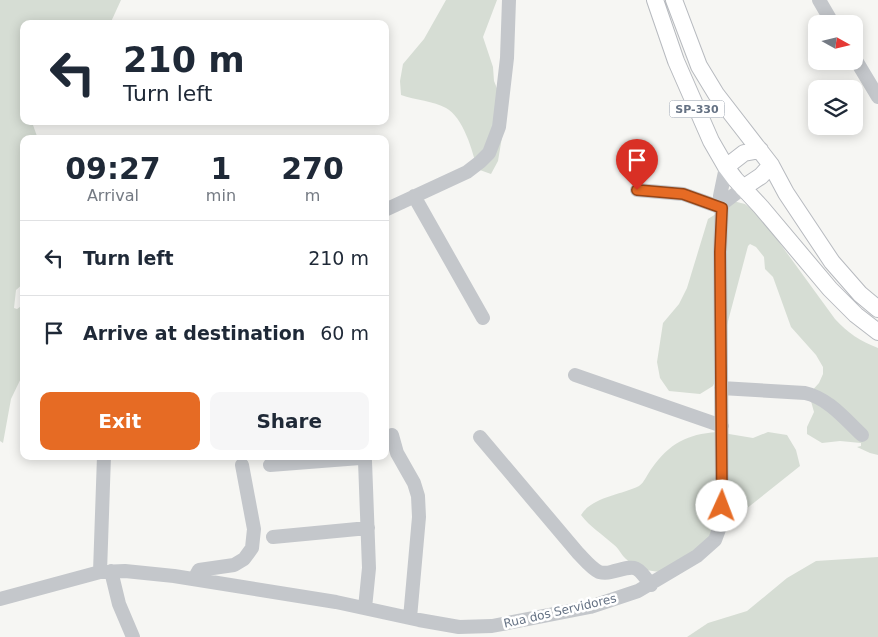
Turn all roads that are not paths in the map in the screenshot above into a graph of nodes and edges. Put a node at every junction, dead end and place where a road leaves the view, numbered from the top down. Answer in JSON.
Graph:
{"nodes":[{"id":1,"x":509,"y":0,"type":"edge"},
{"id":2,"x":655,"y":0,"type":"edge"},
{"id":3,"x":674,"y":0,"type":"edge"},
{"id":4,"x":819,"y":0,"type":"edge"},
{"id":5,"x":828,"y":15,"type":"edge"},
{"id":6,"x":862,"y":70,"type":"edge"},
{"id":7,"x":878,"y":97,"type":"edge"},
{"id":8,"x":760,"y":150,"type":"junction"},
{"id":9,"x":771,"y":165,"type":"junction"},
{"id":10,"x":726,"y":167,"type":"junction"},
{"id":11,"x":743,"y":188,"type":"junction"},
{"id":12,"x":637,"y":190,"type":"dead end"},
{"id":13,"x":414,"y":196,"type":"junction"},
{"id":14,"x":722,"y":206,"type":"junction"},
{"id":15,"x":389,"y":208,"type":"edge"},
{"id":16,"x":878,"y":309,"type":"edge"},
{"id":17,"x":483,"y":318,"type":"dead end"},
{"id":18,"x":878,"y":332,"type":"edge"},
{"id":19,"x":576,"y":374,"type":"dead end"},
{"id":20,"x":721,"y":388,"type":"junction"},
{"id":21,"x":722,"y":426,"type":"junction"},
{"id":22,"x":392,"y":435,"type":"dead end"},
{"id":23,"x":862,"y":435,"type":"dead end"},
{"id":24,"x":480,"y":437,"type":"dead end"},
{"id":25,"x":104,"y":460,"type":"edge"},
{"id":26,"x":334,"y":460,"type":"edge"},
{"id":27,"x":363,"y":460,"type":"edge"},
{"id":28,"x":242,"y":465,"type":"dead end"},
{"id":29,"x":270,"y":465,"type":"dead end"},
{"id":30,"x":368,"y":528,"type":"junction"},
{"id":31,"x":273,"y":537,"type":"dead end"},
{"id":32,"x":106,"y":572,"type":"junction"},
{"id":33,"x":194,"y":579,"type":"junction"},
{"id":34,"x":651,"y":585,"type":"junction"},
{"id":35,"x":0,"y":599,"type":"edge"},
{"id":36,"x":365,"y":608,"type":"junction"},
{"id":37,"x":410,"y":618,"type":"junction"},
{"id":38,"x":133,"y":637,"type":"edge"}],
"edges":[{"from":1,"to":13,"type":"street"},
{"from":2,"to":10,"type":"main road","number":"SP-330"},
{"from":3,"to":8,"type":"main road","number":"SP-330"},
{"from":4,"to":5,"type":"street"},
{"from":6,"to":7,"type":"street"},
{"from":8,"to":9,"type":"main road","number":"SP-330"},
{"from":8,"to":10,"type":"main road"},
{"from":9,"to":11,"type":"main road"},
{"from":9,"to":16,"type":"main road","number":"SP-330"},
{"from":10,"to":11,"type":"main road","number":"SP-330"},
{"from":10,"to":14,"type":"street","name":"Rua dos Servidores"},
{"from":11,"to":14,"type":"street"},
{"from":11,"to":18,"type":"main road","number":"SP-330"},
{"from":12,"to":14,"type":"street"},
{"from":13,"to":15,"type":"street"},
{"from":13,"to":17,"type":"street"},
{"from":14,"to":20,"type":"street","name":"Rua dos Servidores"},
{"from":19,"to":21,"type":"street"},
{"from":20,"to":21,"type":"street","name":"Rua dos Servidores"},
{"from":20,"to":23,"type":"street"},
{"from":21,"to":34,"type":"street","name":"Rua dos Servidores"},
{"from":22,"to":37,"type":"street"},
{"from":24,"to":34,"type":"street"},
{"from":25,"to":32,"type":"street"},
{"from":26,"to":29,"type":"street"},
{"from":27,"to":30,"type":"street"},
{"from":28,"to":33,"type":"street"},
{"from":30,"to":31,"type":"street"},
{"from":30,"to":36,"type":"street"},
{"from":32,"to":33,"type":"street","name":"Rua dos Servidores"},
{"from":32,"to":35,"type":"street","name":"Rua dos Servidores"},
{"from":32,"to":38,"type":"street"},
{"from":33,"to":36,"type":"street","name":"Rua dos Servidores"},
{"from":34,"to":37,"type":"street","name":"Rua dos Servidores"},
{"from":36,"to":37,"type":"street","name":"Rua dos Servidores"}]}
